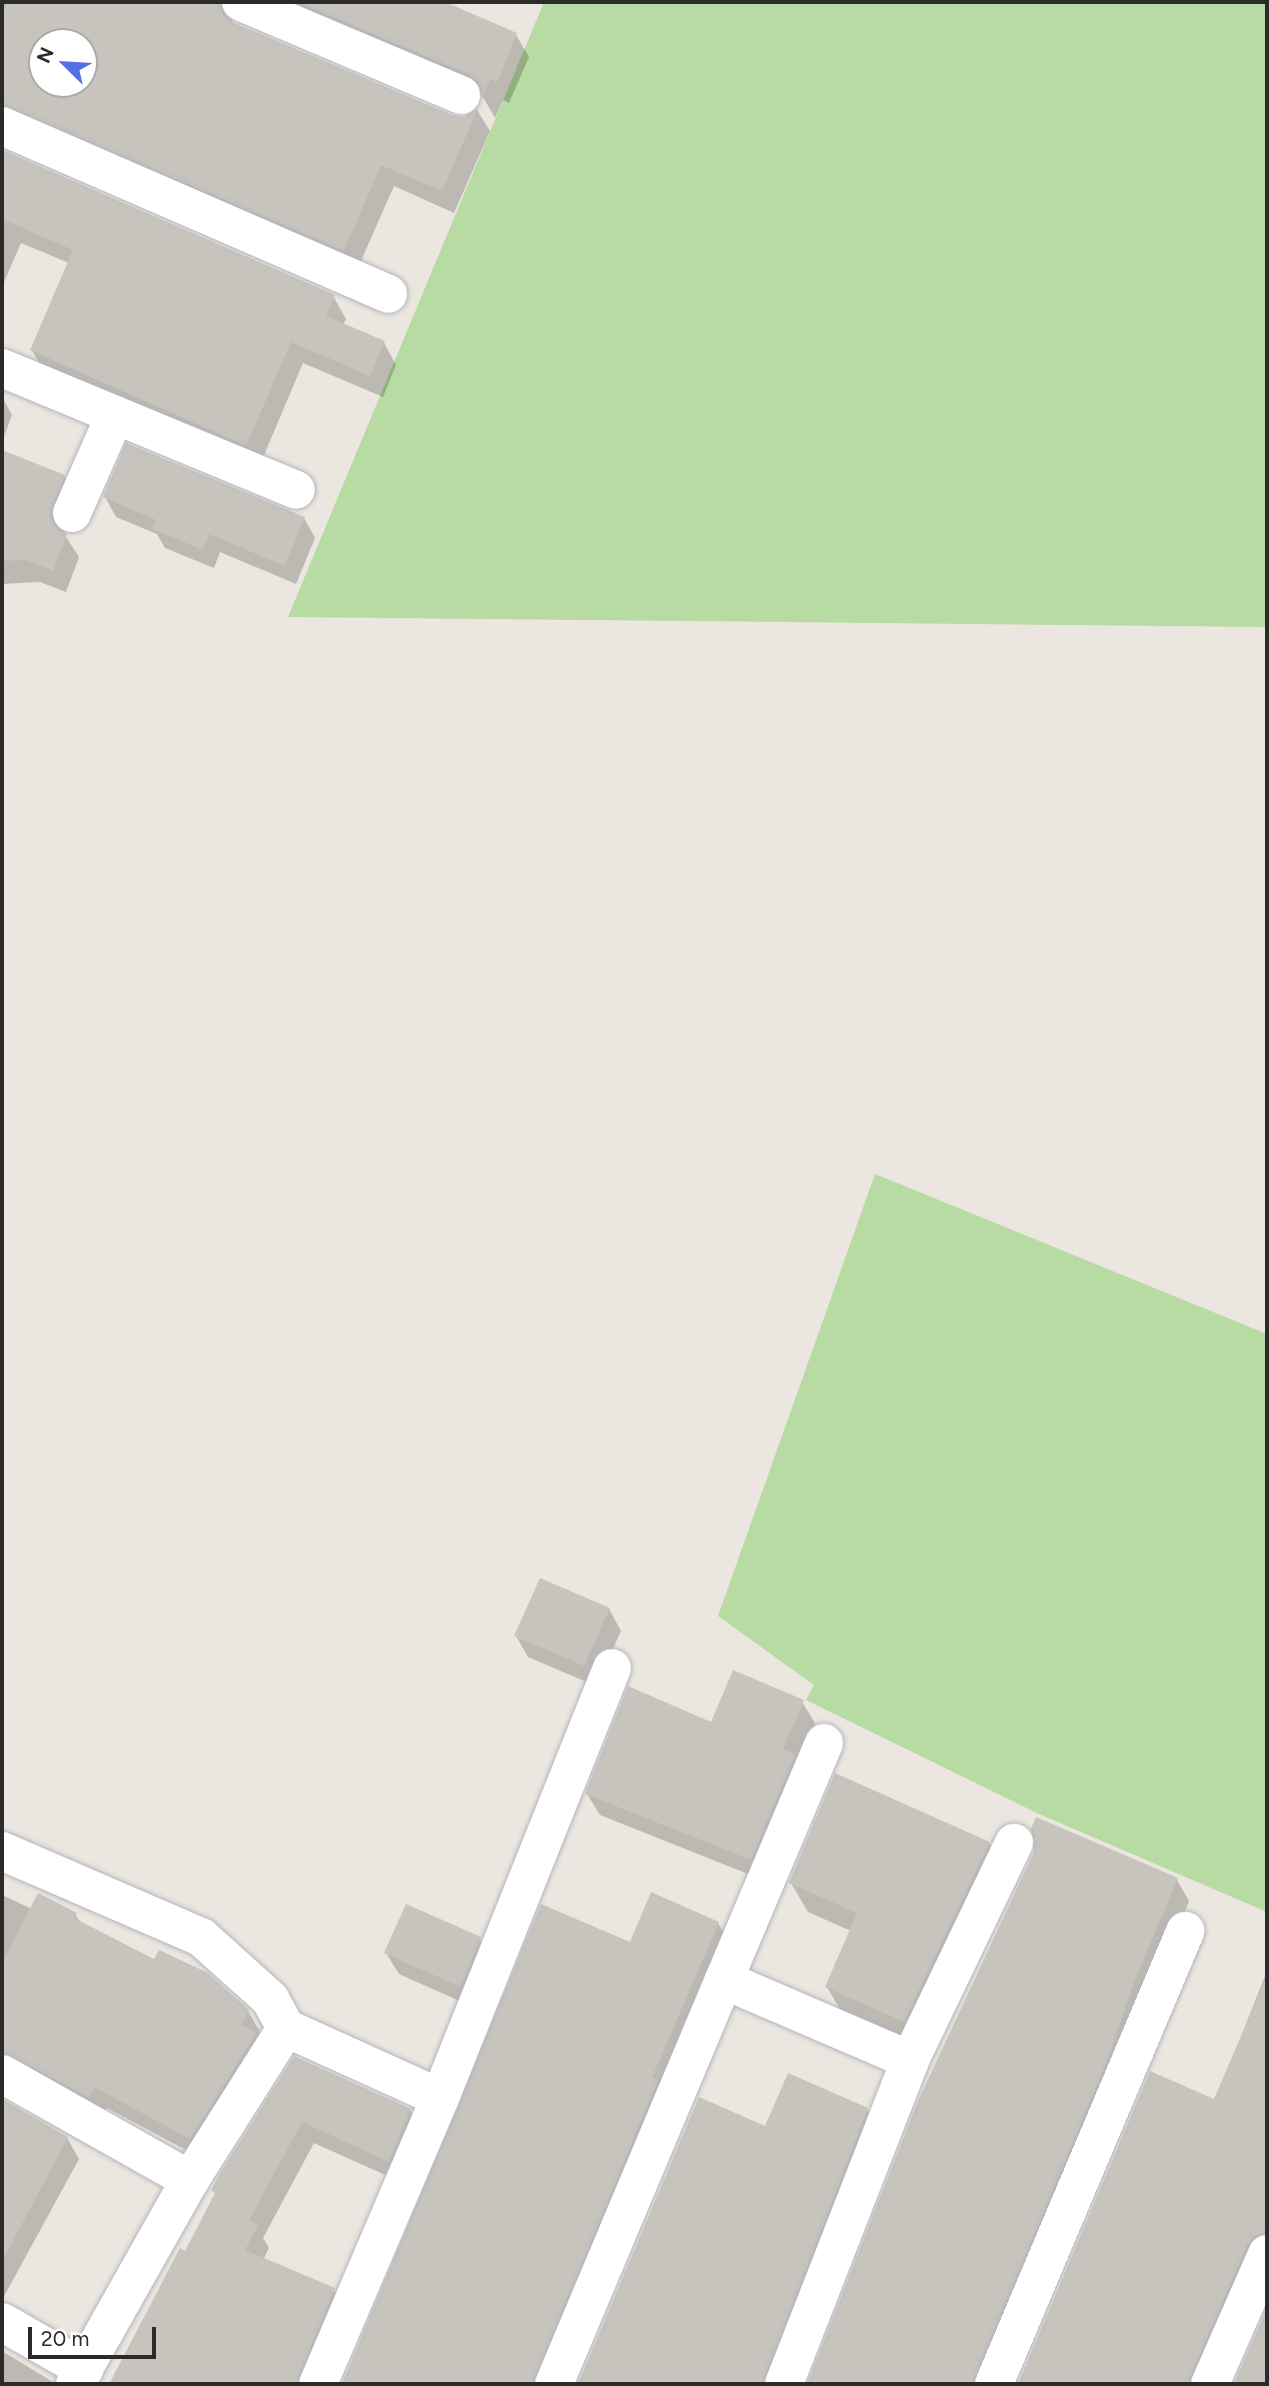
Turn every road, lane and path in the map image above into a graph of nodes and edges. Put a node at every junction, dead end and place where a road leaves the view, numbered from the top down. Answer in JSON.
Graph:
{"nodes":[{"id":1,"x":241,"y":2,"type":"edge"},
{"id":2,"x":461,"y":95,"type":"dead end"},
{"id":3,"x":2,"y":126,"type":"edge"},
{"id":4,"x":388,"y":294,"type":"dead end"},
{"id":5,"x":2,"y":368,"type":"edge"},
{"id":6,"x":115,"y":415,"type":"junction"},
{"id":7,"x":296,"y":490,"type":"dead end"},
{"id":8,"x":72,"y":513,"type":"dead end"},
{"id":9,"x":612,"y":1668,"type":"dead end"},
{"id":10,"x":824,"y":1743,"type":"dead end"},
{"id":11,"x":1014,"y":1843,"type":"dead end"},
{"id":12,"x":2,"y":1851,"type":"edge"},
{"id":13,"x":1185,"y":1931,"type":"dead end"},
{"id":14,"x":724,"y":1980,"type":"junction"},
{"id":15,"x":286,"y":2028,"type":"junction"},
{"id":16,"x":910,"y":2060,"type":"junction"},
{"id":17,"x":2,"y":2074,"type":"edge"},
{"id":18,"x":440,"y":2098,"type":"junction"},
{"id":19,"x":190,"y":2180,"type":"junction"},
{"id":20,"x":1267,"y":2254,"type":"edge"},
{"id":21,"x":2,"y":2322,"type":"edge"},
{"id":22,"x":80,"y":2376,"type":"edge"},
{"id":23,"x":787,"y":2383,"type":"edge"},
{"id":24,"x":318,"y":2384,"type":"edge"},
{"id":25,"x":554,"y":2384,"type":"edge"},
{"id":26,"x":994,"y":2384,"type":"edge"},
{"id":27,"x":1210,"y":2384,"type":"edge"}],
"edges":[{"from":1,"to":2,"type":"street"},
{"from":3,"to":4,"type":"street"},
{"from":5,"to":6,"type":"street"},
{"from":6,"to":7,"type":"street"},
{"from":6,"to":8,"type":"street"},
{"from":9,"to":18,"type":"street"},
{"from":10,"to":14,"type":"street"},
{"from":11,"to":16,"type":"street"},
{"from":12,"to":15,"type":"street"},
{"from":13,"to":26,"type":"street"},
{"from":14,"to":16,"type":"street"},
{"from":14,"to":25,"type":"street"},
{"from":15,"to":18,"type":"street"},
{"from":15,"to":19,"type":"street"},
{"from":16,"to":23,"type":"street"},
{"from":17,"to":19,"type":"street"},
{"from":18,"to":24,"type":"street"},
{"from":19,"to":22,"type":"street"},
{"from":20,"to":27,"type":"street"},
{"from":21,"to":22,"type":"street"}]}
